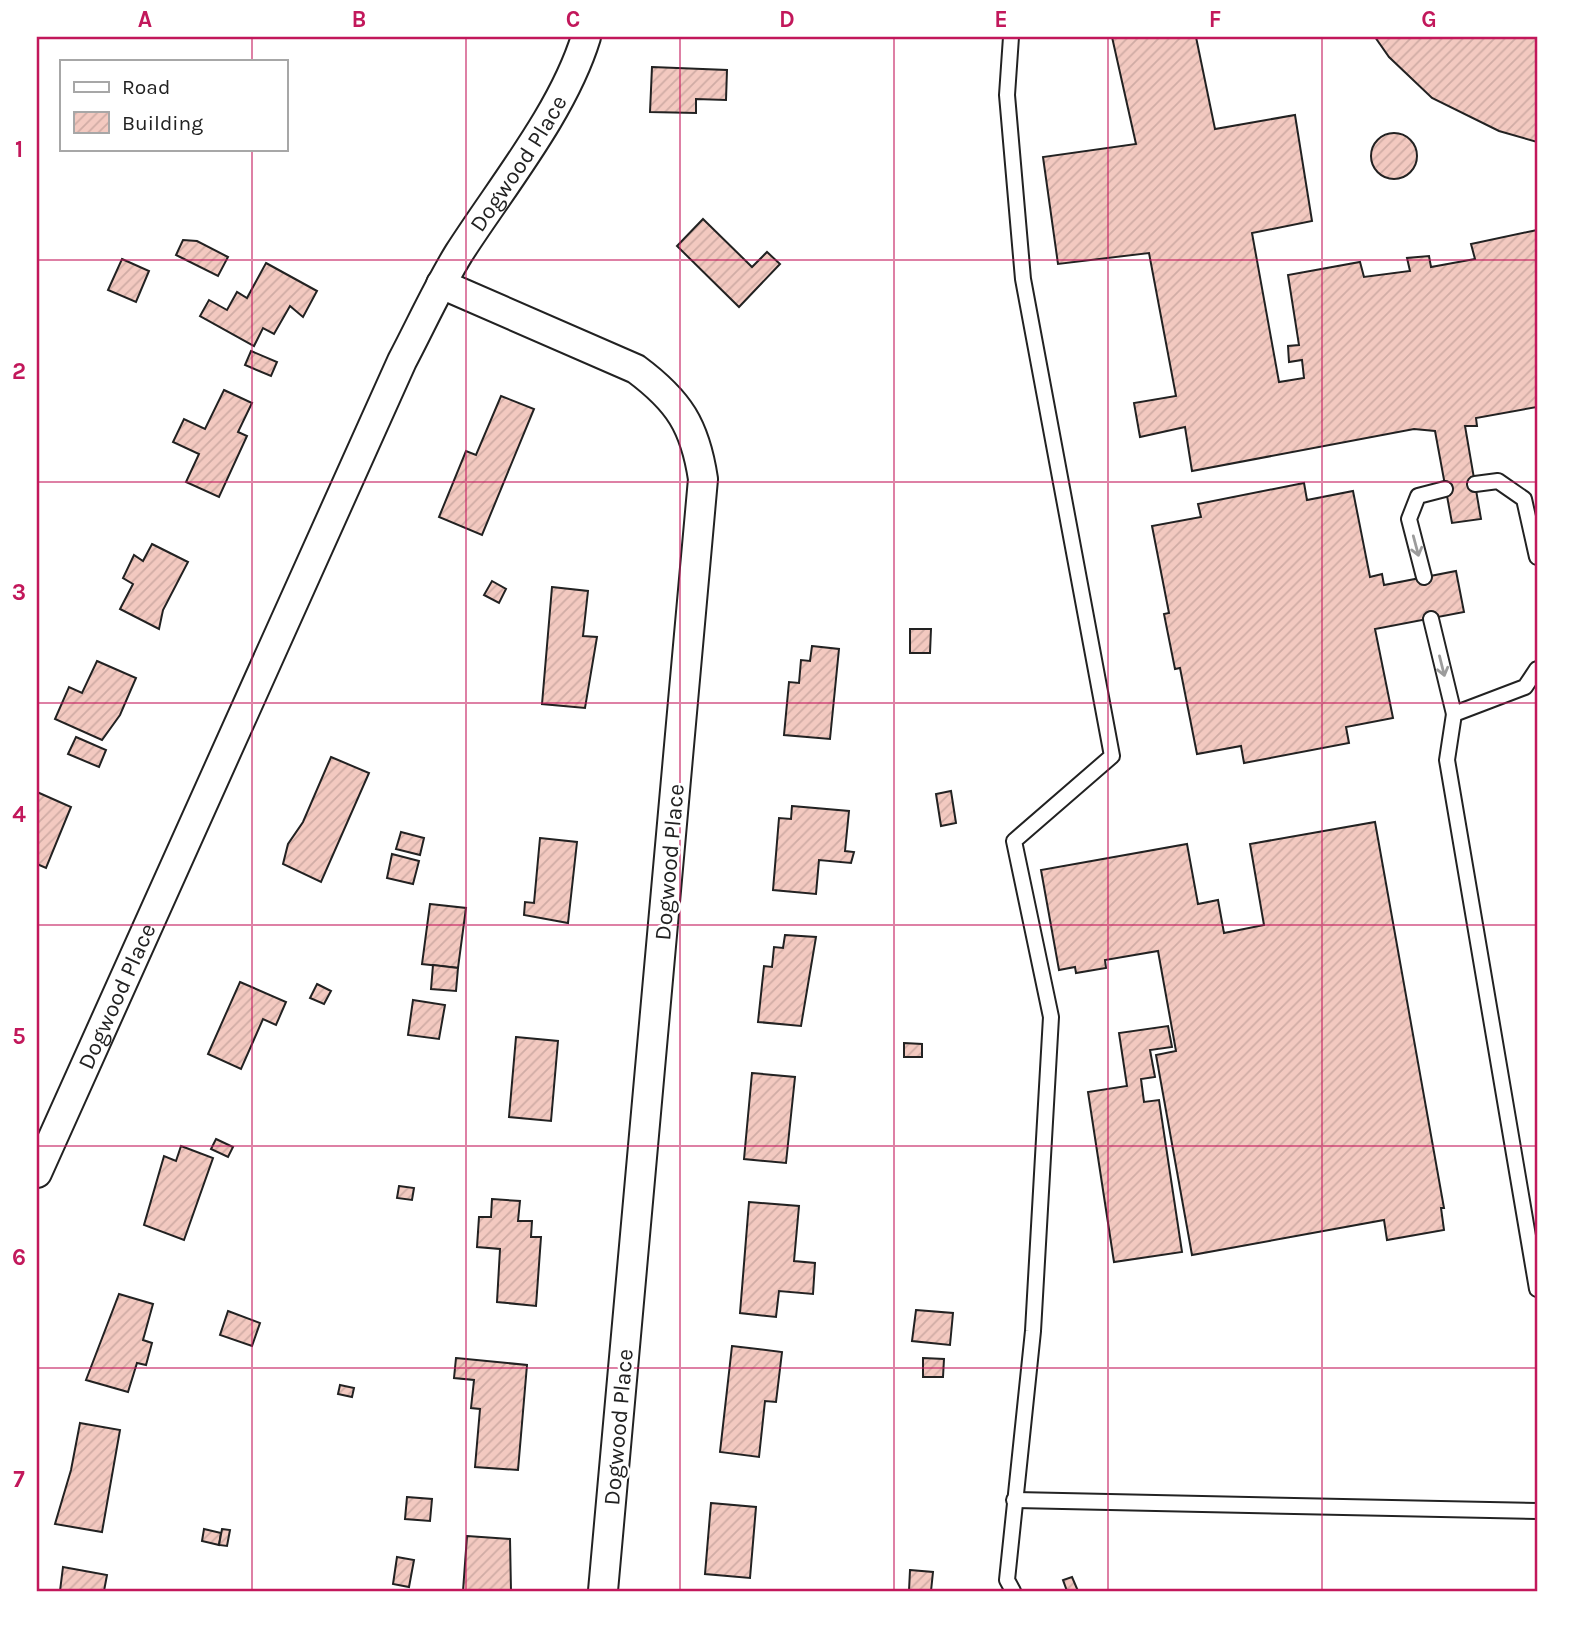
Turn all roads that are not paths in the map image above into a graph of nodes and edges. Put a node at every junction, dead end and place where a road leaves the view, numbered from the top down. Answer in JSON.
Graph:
{"nodes":[{"id":1,"x":586,"y":37,"type":"edge"},
{"id":2,"x":1011,"y":37,"type":"edge"},
{"id":3,"x":441,"y":284,"type":"junction"},
{"id":4,"x":1475,"y":484,"type":"dead end"},
{"id":5,"x":1445,"y":489,"type":"dead end"},
{"id":6,"x":1531,"y":498,"type":"edge"},
{"id":7,"x":1537,"y":557,"type":"edge"},
{"id":8,"x":1424,"y":578,"type":"dead end"},
{"id":9,"x":1431,"y":619,"type":"dead end"},
{"id":10,"x":1537,"y":668,"type":"edge"},
{"id":11,"x":1531,"y":689,"type":"edge"},
{"id":12,"x":1454,"y":714,"type":"junction"},
{"id":13,"x":37,"y":1173,"type":"edge"},
{"id":14,"x":1537,"y":1289,"type":"edge"},
{"id":15,"x":1014,"y":1500,"type":"junction"},
{"id":16,"x":1537,"y":1511,"type":"edge"},
{"id":17,"x":603,"y":1591,"type":"edge"},
{"id":18,"x":1013,"y":1591,"type":"edge"}],
"edges":[{"from":1,"to":3,"type":"street","name":"Dogwood Place"},
{"from":2,"to":15,"type":"lane"},
{"from":3,"to":13,"type":"street","name":"Dogwood Place"},
{"from":3,"to":17,"type":"street","name":"Dogwood Place"},
{"from":4,"to":6,"type":"lane"},
{"from":5,"to":8,"type":"lane","one_way":true},
{"from":6,"to":7,"type":"lane"},
{"from":9,"to":12,"type":"lane","one_way":true},
{"from":10,"to":11,"type":"lane"},
{"from":11,"to":12,"type":"lane"},
{"from":12,"to":14,"type":"lane"},
{"from":15,"to":16,"type":"lane"},
{"from":15,"to":18,"type":"lane"}]}
